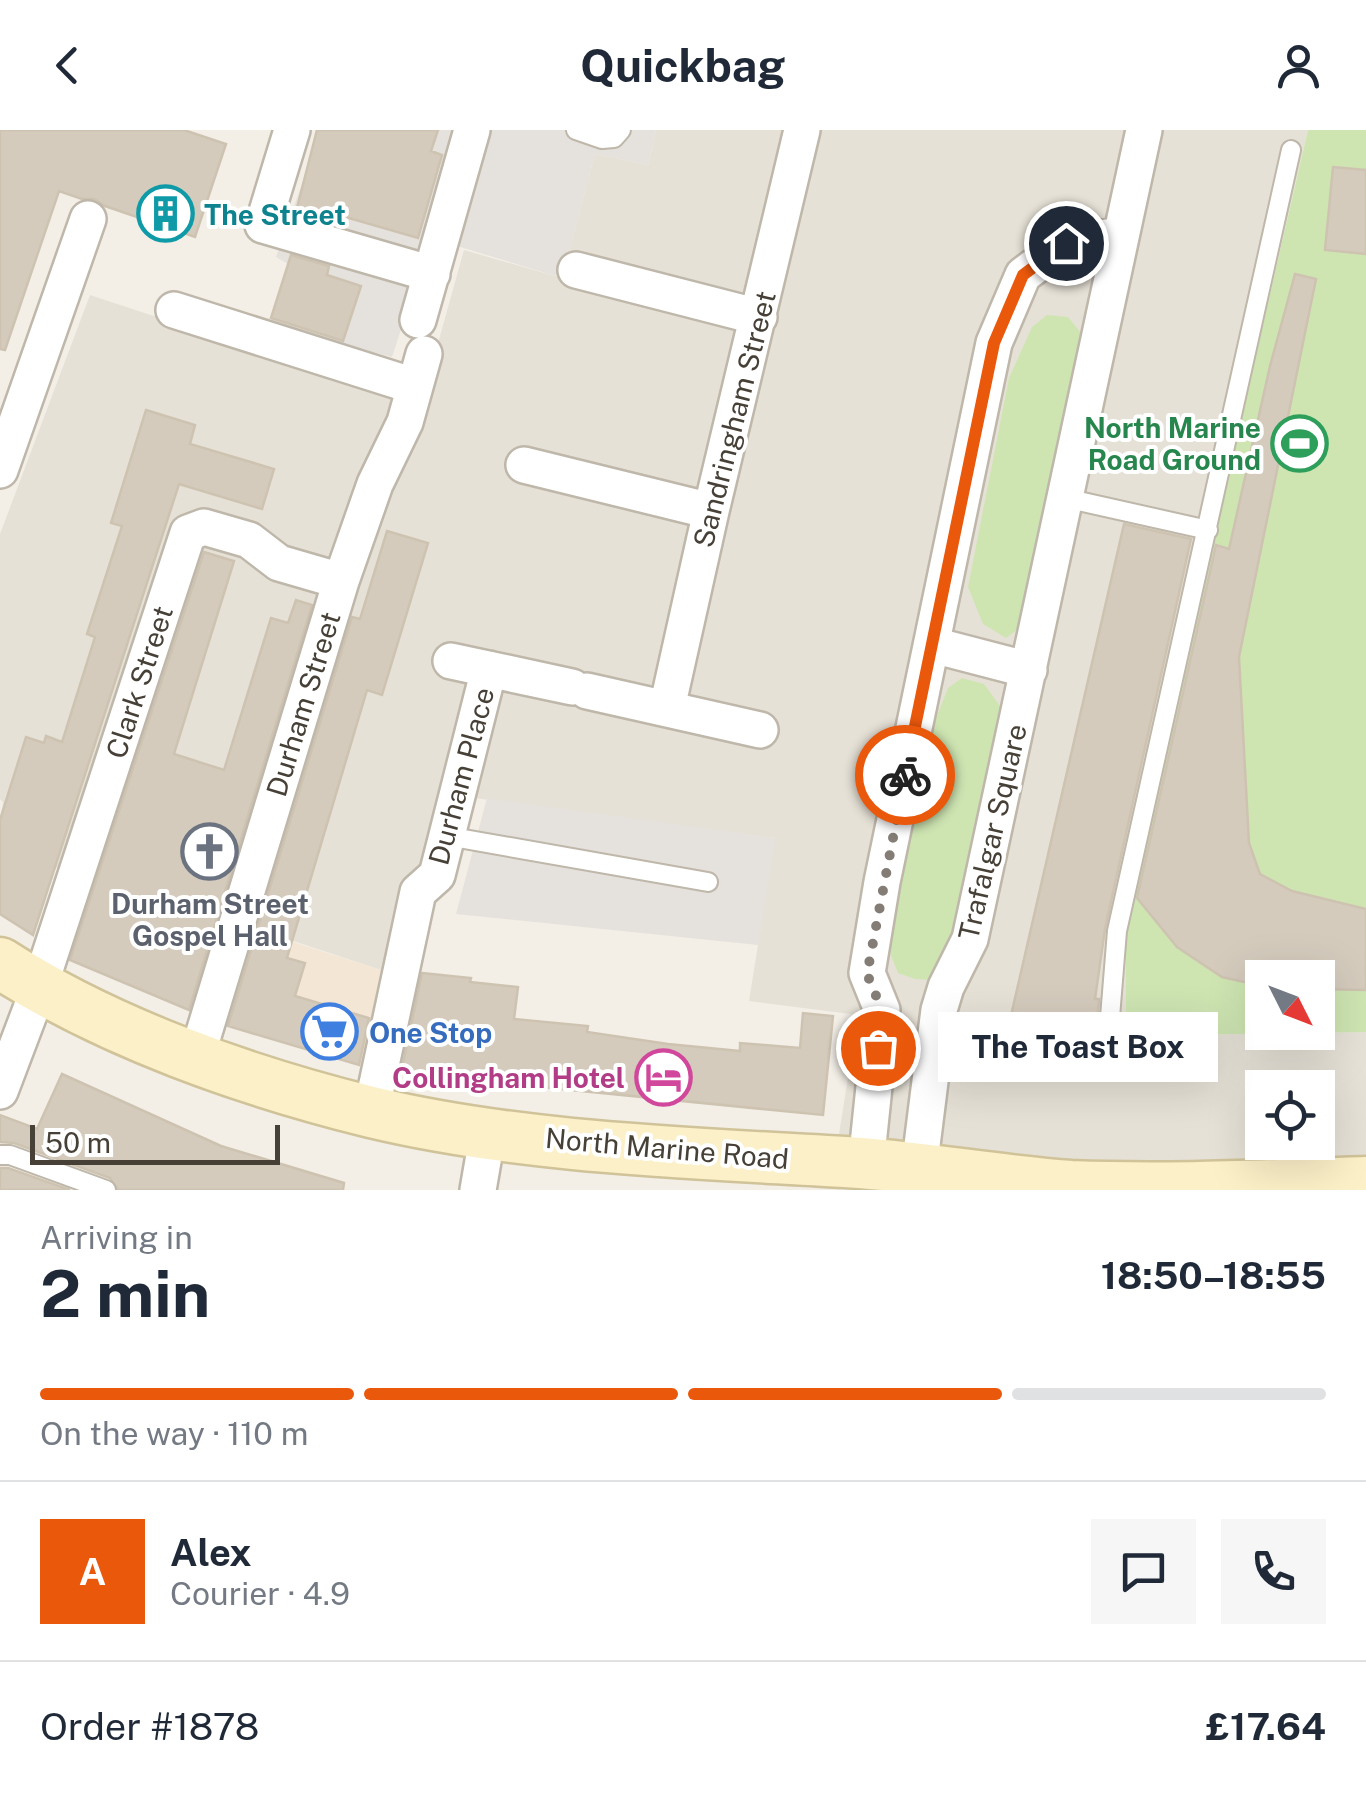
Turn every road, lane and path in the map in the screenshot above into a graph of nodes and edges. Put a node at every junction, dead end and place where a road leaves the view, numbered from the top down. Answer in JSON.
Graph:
{"nodes":[{"id":1,"x":292,"y":130,"type":"edge"},
{"id":2,"x":472,"y":130,"type":"edge"},
{"id":3,"x":576,"y":130,"type":"edge"},
{"id":4,"x":621,"y":130,"type":"edge"},
{"id":5,"x":802,"y":130,"type":"edge"},
{"id":6,"x":1144,"y":130,"type":"edge"},
{"id":7,"x":1291,"y":150,"type":"dead end"},
{"id":8,"x":88,"y":219,"type":"dead end"},
{"id":9,"x":1120,"y":235,"type":"junction"},
{"id":10,"x":576,"y":270,"type":"dead end"},
{"id":11,"x":432,"y":274,"type":"junction"},
{"id":12,"x":198,"y":306,"type":"dead end"},
{"id":13,"x":759,"y":317,"type":"junction"},
{"id":14,"x":419,"y":353,"type":"junction"},
{"id":15,"x":524,"y":465,"type":"dead end"},
{"id":16,"x":0,"y":470,"type":"edge"},
{"id":17,"x":1065,"y":498,"type":"junction"},
{"id":18,"x":710,"y":511,"type":"junction"},
{"id":19,"x":1208,"y":530,"type":"junction"},
{"id":20,"x":341,"y":581,"type":"junction"},
{"id":21,"x":934,"y":645,"type":"junction"},
{"id":22,"x":451,"y":661,"type":"dead end"},
{"id":23,"x":489,"y":669,"type":"junction"},
{"id":24,"x":1029,"y":670,"type":"junction"},
{"id":25,"x":667,"y":708,"type":"junction"},
{"id":26,"x":760,"y":730,"type":"dead end"},
{"id":27,"x":447,"y":836,"type":"junction"},
{"id":28,"x":708,"y":882,"type":"dead end"},
{"id":29,"x":20,"y":976,"type":"edge"},
{"id":30,"x":1107,"y":1054,"type":"dead end"},
{"id":31,"x":196,"y":1059,"type":"junction"},
{"id":32,"x":0,"y":1091,"type":"edge"},
{"id":33,"x":372,"y":1112,"type":"junction"},
{"id":34,"x":488,"y":1132,"type":"junction"},
{"id":35,"x":0,"y":1155,"type":"edge"},
{"id":36,"x":866,"y":1164,"type":"junction"},
{"id":37,"x":919,"y":1169,"type":"junction"},
{"id":38,"x":1366,"y":1182,"type":"edge"},
{"id":39,"x":106,"y":1190,"type":"edge"},
{"id":40,"x":478,"y":1190,"type":"edge"}],
"edges":[{"from":1,"to":11,"type":"street"},
{"from":2,"to":11,"type":"street","name":"Durham Street"},
{"from":3,"to":4,"type":"lane"},
{"from":5,"to":13,"type":"street","name":"Sandringham Street"},
{"from":6,"to":9,"type":"street","name":"Trafalgar Square"},
{"from":7,"to":19,"type":"lane"},
{"from":8,"to":16,"type":"street"},
{"from":9,"to":17,"type":"street","name":"Trafalgar Square"},
{"from":9,"to":21,"type":"street"},
{"from":10,"to":13,"type":"street"},
{"from":11,"to":14,"type":"street","name":"Durham Street"},
{"from":12,"to":14,"type":"street"},
{"from":13,"to":18,"type":"street","name":"Sandringham Street"},
{"from":14,"to":20,"type":"street","name":"Durham Street"},
{"from":15,"to":18,"type":"street"},
{"from":17,"to":19,"type":"lane"},
{"from":17,"to":24,"type":"street","name":"Trafalgar Square"},
{"from":18,"to":25,"type":"street","name":"Sandringham Street"},
{"from":19,"to":30,"type":"lane"},
{"from":20,"to":29,"type":"street","name":"Clark Street"},
{"from":20,"to":31,"type":"street","name":"Durham Street"},
{"from":21,"to":24,"type":"street"},
{"from":21,"to":36,"type":"street"},
{"from":22,"to":23,"type":"street"},
{"from":23,"to":25,"type":"street"},
{"from":23,"to":27,"type":"street","name":"Durham Place"},
{"from":24,"to":37,"type":"street","name":"Trafalgar Square"},
{"from":25,"to":26,"type":"street"},
{"from":27,"to":28,"type":"lane"},
{"from":27,"to":33,"type":"street","name":"Durham Place"},
{"from":29,"to":31,"type":"main road","name":"North Marine Road"},
{"from":29,"to":32,"type":"street"},
{"from":31,"to":33,"type":"main road","name":"North Marine Road"},
{"from":33,"to":34,"type":"main road","name":"North Marine Road"},
{"from":34,"to":36,"type":"main road","name":"North Marine Road"},
{"from":34,"to":40,"type":"street"},
{"from":35,"to":39,"type":"lane"},
{"from":36,"to":37,"type":"main road","name":"North Marine Road"},
{"from":37,"to":38,"type":"main road","name":"North Marine Road"}]}
